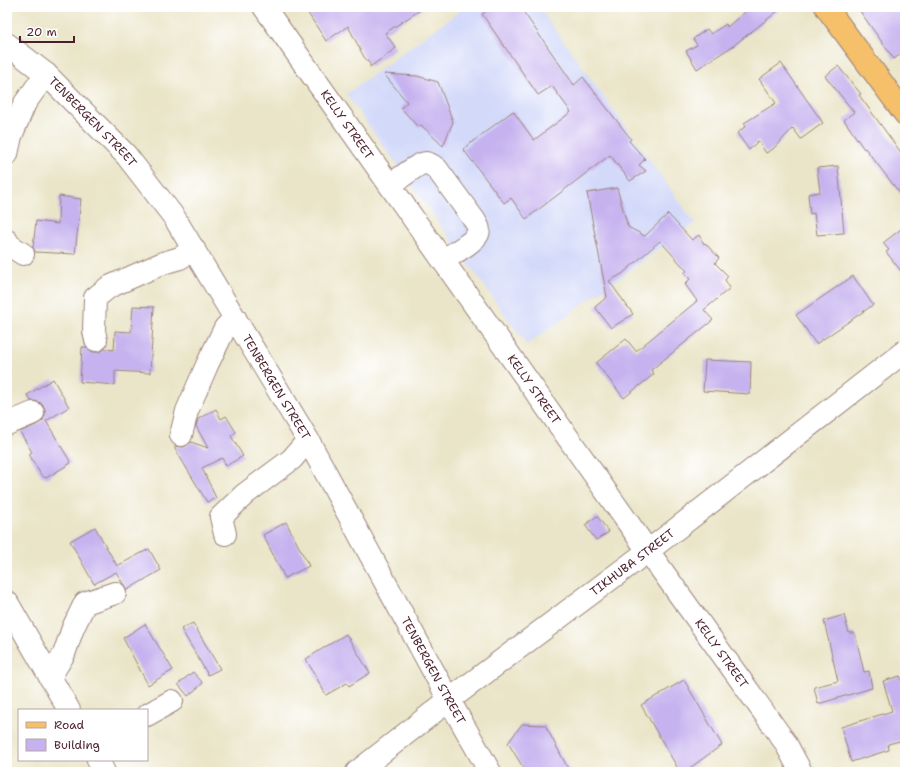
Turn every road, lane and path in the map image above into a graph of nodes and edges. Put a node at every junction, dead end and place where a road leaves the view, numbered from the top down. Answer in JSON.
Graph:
{"nodes":[{"id":1,"x":826,"y":7,"type":"edge"},
{"id":2,"x":268,"y":8,"type":"edge"},
{"id":3,"x":7,"y":44,"type":"edge"},
{"id":4,"x":46,"y":74,"type":"junction"},
{"id":5,"x":905,"y":114,"type":"edge"},
{"id":6,"x":7,"y":154,"type":"edge"},
{"id":7,"x":390,"y":185,"type":"junction"},
{"id":8,"x":194,"y":249,"type":"junction"},
{"id":9,"x":443,"y":260,"type":"junction"},
{"id":10,"x":235,"y":318,"type":"junction"},
{"id":11,"x":96,"y":340,"type":"dead end"},
{"id":12,"x":905,"y":351,"type":"edge"},
{"id":13,"x":33,"y":413,"type":"dead end"},
{"id":14,"x":7,"y":424,"type":"edge"},
{"id":15,"x":181,"y":435,"type":"dead end"},
{"id":16,"x":308,"y":440,"type":"junction"},
{"id":17,"x":225,"y":534,"type":"dead end"},
{"id":18,"x":648,"y":552,"type":"junction"},
{"id":19,"x":115,"y":593,"type":"dead end"},
{"id":20,"x":7,"y":602,"type":"edge"},
{"id":21,"x":50,"y":677,"type":"junction"},
{"id":22,"x":449,"y":700,"type":"junction"},
{"id":23,"x":172,"y":701,"type":"dead end"},
{"id":24,"x":68,"y":709,"type":"edge"},
{"id":25,"x":148,"y":714,"type":"edge"},
{"id":26,"x":357,"y":772,"type":"edge"},
{"id":27,"x":490,"y":772,"type":"edge"},
{"id":28,"x":801,"y":772,"type":"edge"}],
"edges":[{"from":1,"to":5,"type":"main road"},
{"from":2,"to":7,"type":"street","name":"KELLY STREET"},
{"from":3,"to":4,"type":"street","name":"TENBERGEN STREET"},
{"from":4,"to":6,"type":"street"},
{"from":4,"to":8,"type":"street","name":"TENBERGEN STREET"},
{"from":7,"to":9,"type":"street","name":"KELLY STREET"},
{"from":7,"to":9,"type":"street"},
{"from":8,"to":10,"type":"street","name":"TENBERGEN STREET"},
{"from":8,"to":11,"type":"street"},
{"from":9,"to":18,"type":"street","name":"KELLY STREET"},
{"from":10,"to":15,"type":"street"},
{"from":10,"to":16,"type":"street","name":"TENBERGEN STREET"},
{"from":12,"to":18,"type":"street","name":"TIKHUBA STREET"},
{"from":13,"to":14,"type":"street"},
{"from":16,"to":17,"type":"street"},
{"from":16,"to":22,"type":"street","name":"TENBERGEN STREET"},
{"from":18,"to":22,"type":"street","name":"TIKHUBA STREET"},
{"from":18,"to":28,"type":"street","name":"KELLY STREET"},
{"from":19,"to":21,"type":"street"},
{"from":20,"to":21,"type":"street"},
{"from":21,"to":24,"type":"street"},
{"from":22,"to":26,"type":"street","name":"TIKHUBA STREET"},
{"from":22,"to":27,"type":"street","name":"TENBERGEN STREET"},
{"from":23,"to":25,"type":"street"}]}
